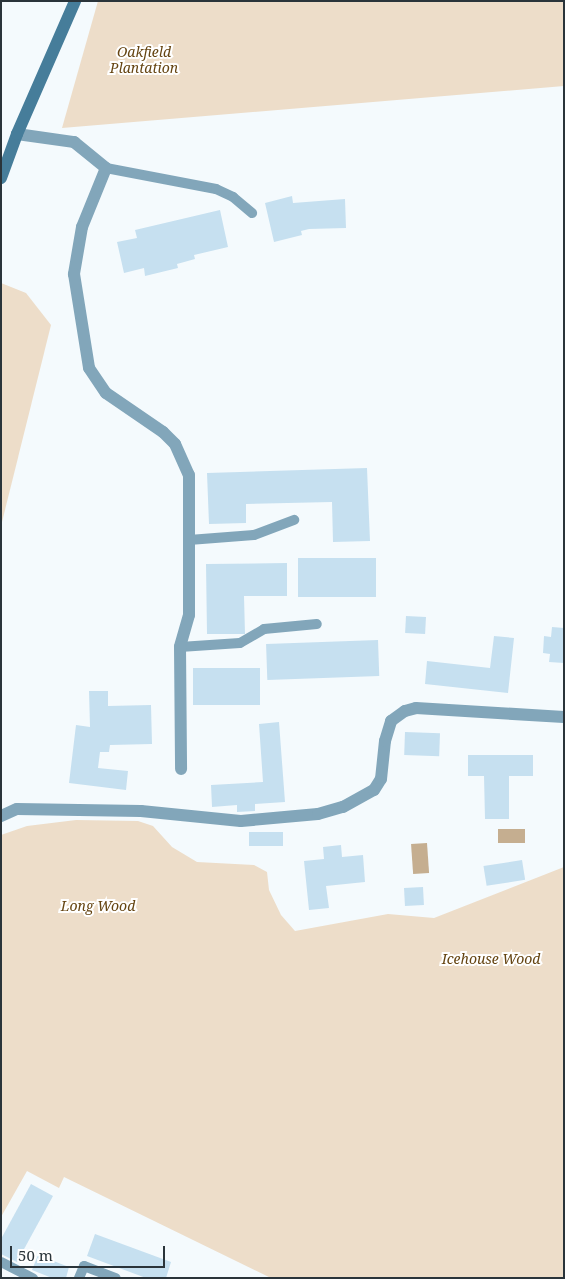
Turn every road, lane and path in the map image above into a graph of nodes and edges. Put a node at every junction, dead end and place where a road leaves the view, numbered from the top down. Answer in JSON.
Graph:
{"nodes":[{"id":1,"x":74,"y":1,"type":"edge"},
{"id":2,"x":17,"y":134,"type":"junction"},
{"id":3,"x":106,"y":168,"type":"junction"},
{"id":4,"x":1,"y":178,"type":"edge"},
{"id":5,"x":252,"y":213,"type":"dead end"},
{"id":6,"x":294,"y":520,"type":"dead end"},
{"id":7,"x":189,"y":540,"type":"junction"},
{"id":8,"x":317,"y":624,"type":"dead end"},
{"id":9,"x":180,"y":648,"type":"junction"},
{"id":10,"x":564,"y":717,"type":"edge"},
{"id":11,"x":182,"y":769,"type":"dead end"},
{"id":12,"x":1,"y":816,"type":"edge"},
{"id":13,"x":1,"y":1262,"type":"edge"},
{"id":14,"x":33,"y":1278,"type":"edge"},
{"id":15,"x":79,"y":1278,"type":"edge"},
{"id":16,"x":116,"y":1278,"type":"edge"}],
"edges":[{"from":1,"to":2,"type":"street"},
{"from":2,"to":3,"type":"street"},
{"from":2,"to":4,"type":"street"},
{"from":3,"to":5,"type":"lane"},
{"from":3,"to":7,"type":"street"},
{"from":6,"to":7,"type":"lane"},
{"from":7,"to":9,"type":"street"},
{"from":8,"to":9,"type":"lane"},
{"from":9,"to":11,"type":"street"},
{"from":10,"to":12,"type":"street"},
{"from":13,"to":14,"type":"lane"},
{"from":15,"to":16,"type":"lane"}]}
